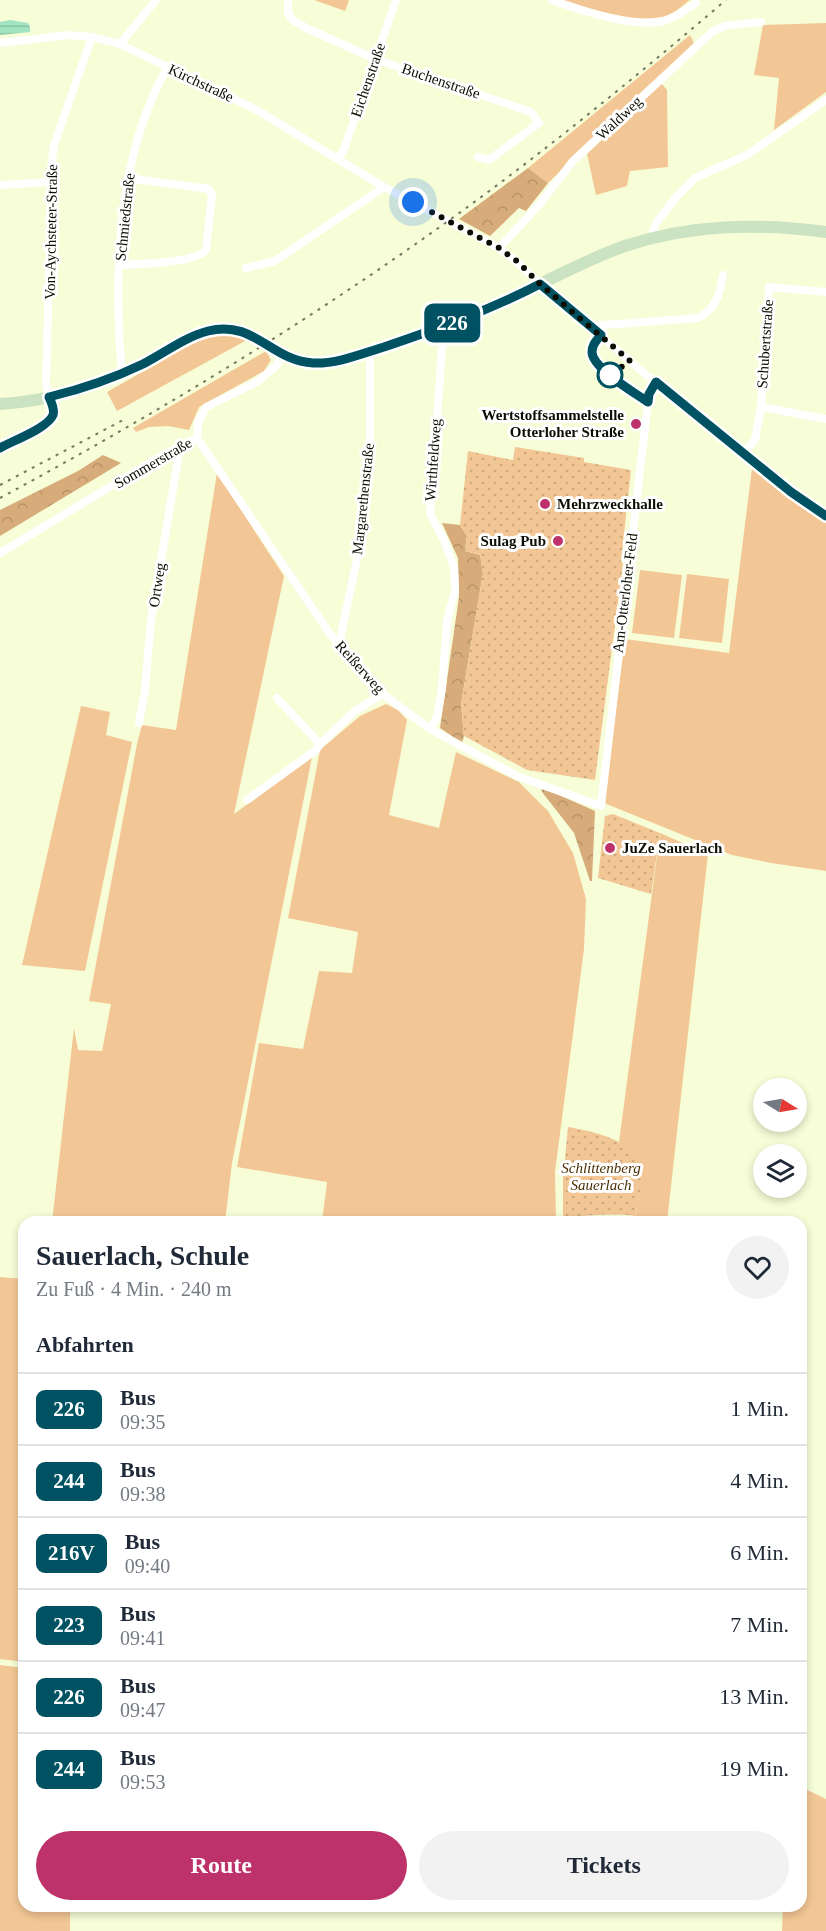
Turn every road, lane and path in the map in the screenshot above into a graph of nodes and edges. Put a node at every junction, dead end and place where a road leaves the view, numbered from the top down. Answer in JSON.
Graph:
{"nodes":[{"id":1,"x":156,"y":0,"type":"edge"},
{"id":2,"x":288,"y":0,"type":"edge"},
{"id":3,"x":396,"y":0,"type":"edge"},
{"id":4,"x":552,"y":0,"type":"edge"},
{"id":5,"x":696,"y":3,"type":"dead end"},
{"id":6,"x":761,"y":22,"type":"dead end"},
{"id":7,"x":92,"y":37,"type":"junction"},
{"id":8,"x":0,"y":44,"type":"edge"},
{"id":9,"x":120,"y":44,"type":"junction"},
{"id":10,"x":375,"y":59,"type":"junction"},
{"id":11,"x":167,"y":68,"type":"junction"},
{"id":12,"x":826,"y":100,"type":"edge"},
{"id":13,"x":478,"y":157,"type":"dead end"},
{"id":14,"x":338,"y":159,"type":"junction"},
{"id":15,"x":128,"y":178,"type":"junction"},
{"id":16,"x":51,"y":182,"type":"junction"},
{"id":17,"x":0,"y":185,"type":"edge"},
{"id":18,"x":384,"y":187,"type":"junction"},
{"id":19,"x":826,"y":232,"type":"edge"},
{"id":20,"x":653,"y":238,"type":"junction"},
{"id":21,"x":499,"y":248,"type":"junction"},
{"id":22,"x":120,"y":265,"type":"junction"},
{"id":23,"x":246,"y":268,"type":"dead end"},
{"id":24,"x":723,"y":275,"type":"dead end"},
{"id":25,"x":540,"y":284,"type":"junction"},
{"id":26,"x":826,"y":292,"type":"edge"},
{"id":27,"x":590,"y":327,"type":"junction"},
{"id":28,"x":440,"y":328,"type":"junction"},
{"id":29,"x":368,"y":352,"type":"junction"},
{"id":30,"x":283,"y":355,"type":"junction"},
{"id":31,"x":122,"y":374,"type":"junction"},
{"id":32,"x":656,"y":382,"type":"junction"},
{"id":33,"x":49,"y":397,"type":"junction"},
{"id":34,"x":0,"y":405,"type":"edge"},
{"id":35,"x":761,"y":407,"type":"junction"},
{"id":36,"x":826,"y":419,"type":"edge"},
{"id":37,"x":197,"y":438,"type":"junction"},
{"id":38,"x":180,"y":447,"type":"junction"},
{"id":39,"x":743,"y":454,"type":"junction"},
{"id":40,"x":826,"y":516,"type":"edge"},
{"id":41,"x":0,"y":553,"type":"edge"},
{"id":42,"x":339,"y":645,"type":"junction"},
{"id":43,"x":383,"y":694,"type":"junction"},
{"id":44,"x":277,"y":698,"type":"dead end"},
{"id":45,"x":140,"y":723,"type":"dead end"},
{"id":46,"x":430,"y":729,"type":"junction"},
{"id":47,"x":320,"y":744,"type":"junction"},
{"id":48,"x":248,"y":800,"type":"dead end"},
{"id":49,"x":601,"y":806,"type":"joint"}],
"edges":[{"from":1,"to":9,"type":"street"},
{"from":2,"to":10,"type":"street","name":"Buchenstraße"},
{"from":3,"to":10,"type":"street","name":"Eichenstraße"},
{"from":4,"to":5,"type":"street"},
{"from":6,"to":21,"type":"street","name":"Waldweg"},
{"from":7,"to":8,"type":"street","name":"Kirchstraße"},
{"from":7,"to":9,"type":"street","name":"Kirchstraße"},
{"from":7,"to":16,"type":"street","name":"Von-Aychsteter-Straße"},
{"from":9,"to":11,"type":"street","name":"Kirchstraße"},
{"from":10,"to":13,"type":"street","name":"Buchenstraße"},
{"from":10,"to":14,"type":"street","name":"Eichenstraße"},
{"from":11,"to":14,"type":"street","name":"Kirchstraße"},
{"from":11,"to":15,"type":"street","name":"Schmiedstraße"},
{"from":12,"to":20,"type":"street"},
{"from":14,"to":18,"type":"street","name":"Kirchstraße"},
{"from":15,"to":22,"type":"street","name":"Schmiedstraße"},
{"from":15,"to":22,"type":"street"},
{"from":16,"to":17,"type":"street"},
{"from":16,"to":33,"type":"street","name":"Von-Aychsteter-Straße"},
{"from":18,"to":21,"type":"street","name":"Kirchstraße"},
{"from":18,"to":23,"type":"street"},
{"from":19,"to":20,"type":"main road"},
{"from":20,"to":25,"type":"main road"},
{"from":21,"to":25,"type":"street","name":"Kirchstraße"},
{"from":22,"to":31,"type":"street","name":"Schmiedstraße"},
{"from":24,"to":27,"type":"street"},
{"from":25,"to":27,"type":"street","name":"Kirchstraße"},
{"from":25,"to":28,"type":"main road"},
{"from":26,"to":35,"type":"street","name":"Schubertstraße"},
{"from":27,"to":32,"type":"street","name":"Kirchstraße"},
{"from":28,"to":29,"type":"main road"},
{"from":28,"to":46,"type":"street","name":"Wirthfeldweg"},
{"from":29,"to":30,"type":"main road"},
{"from":29,"to":42,"type":"street","name":"Margarethenstraße"},
{"from":30,"to":31,"type":"main road"},
{"from":30,"to":37,"type":"street","name":"Sommerstraße"},
{"from":31,"to":33,"type":"main road"},
{"from":32,"to":39,"type":"street","name":"Kirchstraße"},
{"from":32,"to":49,"type":"street","name":"Am-Otterloher-Feld"},
{"from":33,"to":34,"type":"main road"},
{"from":35,"to":36,"type":"street"},
{"from":35,"to":39,"type":"street","name":"Schubertstraße"},
{"from":37,"to":38,"type":"street","name":"Sommerstraße"},
{"from":37,"to":42,"type":"street","name":"Reißerweg"},
{"from":38,"to":41,"type":"street","name":"Sommerstraße"},
{"from":38,"to":45,"type":"street","name":"Ortweg"},
{"from":39,"to":40,"type":"street","name":"Kirchstraße"},
{"from":42,"to":43,"type":"street","name":"Reißerweg"},
{"from":43,"to":46,"type":"street","name":"Reißerweg"},
{"from":43,"to":47,"type":"street"},
{"from":44,"to":47,"type":"street"},
{"from":46,"to":49,"type":"street","name":"Reißerweg"},
{"from":47,"to":48,"type":"street"}]}
